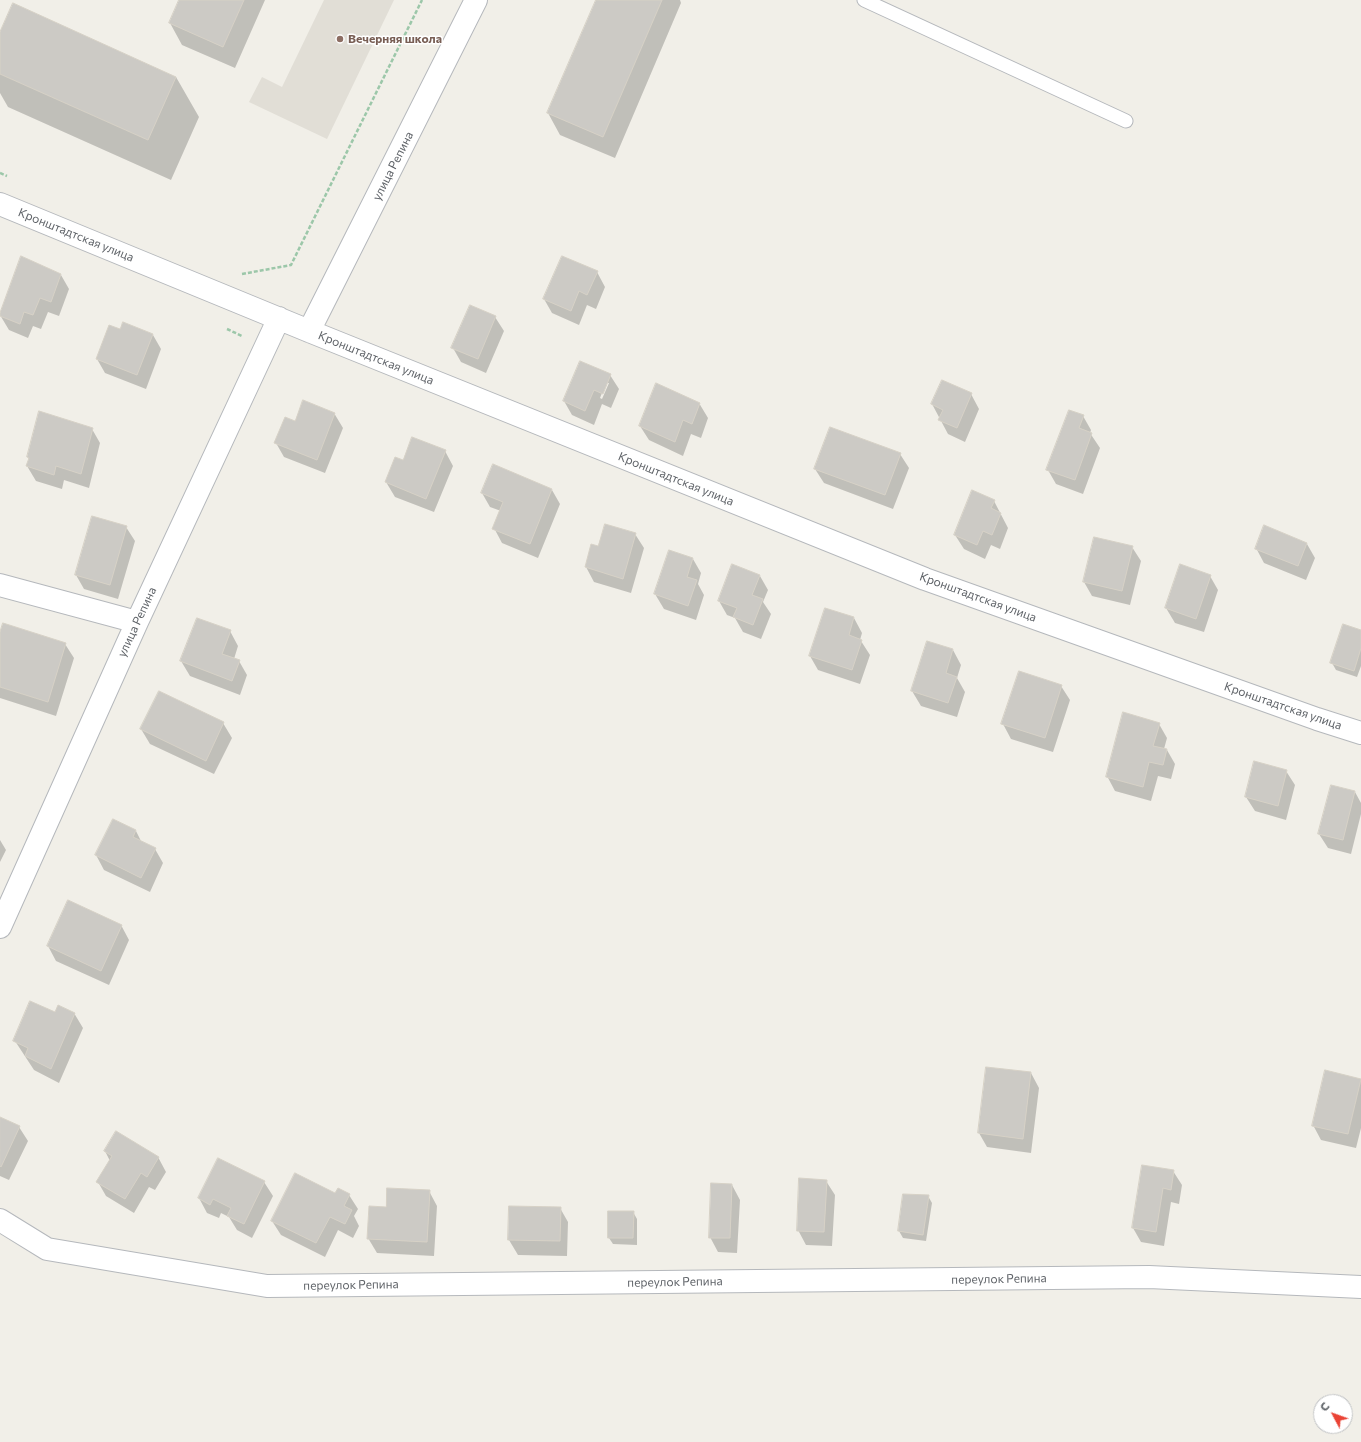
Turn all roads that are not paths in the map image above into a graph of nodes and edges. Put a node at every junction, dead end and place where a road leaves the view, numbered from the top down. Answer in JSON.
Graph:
{"nodes":[{"id":1,"x":476,"y":0,"type":"edge"},
{"id":2,"x":864,"y":0,"type":"edge"},
{"id":3,"x":1126,"y":121,"type":"dead end"},
{"id":4,"x":0,"y":204,"type":"edge"},
{"id":5,"x":279,"y":318,"type":"junction"},
{"id":6,"x":309,"y":331,"type":"junction"},
{"id":7,"x":0,"y":585,"type":"edge"},
{"id":8,"x":137,"y":622,"type":"junction"},
{"id":9,"x":1361,"y":733,"type":"edge"},
{"id":10,"x":0,"y":927,"type":"edge"},
{"id":11,"x":0,"y":1220,"type":"edge"},
{"id":12,"x":1361,"y":1287,"type":"edge"}],
"edges":[{"from":1,"to":6,"type":"street","name":"улица Репина"},
{"from":2,"to":3,"type":"lane"},
{"from":4,"to":5,"type":"street","name":"Кронштадтская улица"},
{"from":5,"to":6,"type":"street","name":"Кронштадтская улица"},
{"from":5,"to":8,"type":"street","name":"улица Репина"},
{"from":6,"to":9,"type":"street","name":"Кронштадтская улица"},
{"from":7,"to":8,"type":"street"},
{"from":8,"to":10,"type":"street","name":"улица Репина"},
{"from":11,"to":12,"type":"street","name":"переулок Репина"}]}
